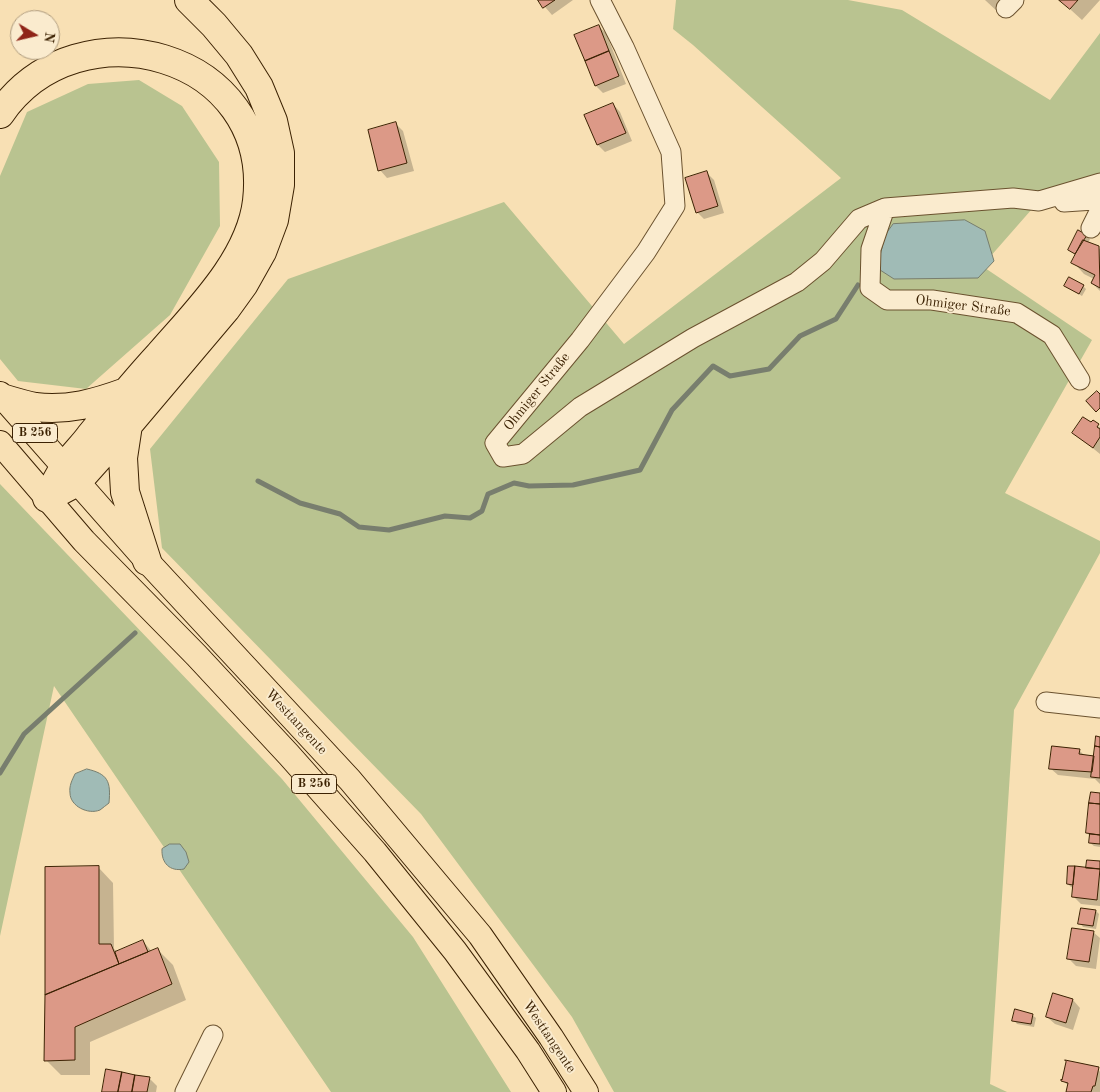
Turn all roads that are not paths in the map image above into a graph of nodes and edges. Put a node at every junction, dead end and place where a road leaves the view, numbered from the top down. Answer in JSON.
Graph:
{"nodes":[{"id":1,"x":189,"y":0,"type":"edge"},
{"id":2,"x":600,"y":0,"type":"edge"},
{"id":3,"x":0,"y":114,"type":"edge"},
{"id":4,"x":1100,"y":183,"type":"edge"},
{"id":5,"x":1039,"y":201,"type":"junction"},
{"id":6,"x":1100,"y":201,"type":"edge"},
{"id":7,"x":884,"y":208,"type":"junction"},
{"id":8,"x":1100,"y":210,"type":"edge"},
{"id":9,"x":1091,"y":228,"type":"dead end"},
{"id":10,"x":1080,"y":380,"type":"dead end"},
{"id":11,"x":126,"y":392,"type":"junction"},
{"id":12,"x":2,"y":396,"type":"edge"},
{"id":13,"x":128,"y":425,"type":"junction"},
{"id":14,"x":0,"y":443,"type":"edge"},
{"id":15,"x":71,"y":474,"type":"junction"},
{"id":16,"x":47,"y":498,"type":"junction"},
{"id":17,"x":147,"y":561,"type":"junction"},
{"id":18,"x":1046,"y":702,"type":"dead end"},
{"id":19,"x":1100,"y":708,"type":"edge"},
{"id":20,"x":213,"y":1035,"type":"dead end"},
{"id":21,"x":185,"y":1092,"type":"edge"},
{"id":22,"x":554,"y":1092,"type":"edge"},
{"id":23,"x":586,"y":1092,"type":"edge"}],
"edges":[{"from":1,"to":13,"type":"highway"},
{"from":2,"to":7,"type":"street","name":"Ohmiger Straße"},
{"from":3,"to":11,"type":"highway"},
{"from":4,"to":5,"type":"street","name":"Ohmiger Straße"},
{"from":5,"to":6,"type":"street"},
{"from":5,"to":7,"type":"street","name":"Ohmiger Straße"},
{"from":7,"to":10,"type":"street","name":"Ohmiger Straße"},
{"from":8,"to":9,"type":"street"},
{"from":11,"to":12,"type":"highway"},
{"from":11,"to":15,"type":"highway"},
{"from":12,"to":15,"type":"main road","name":"Westtangente","number":"B 256"},
{"from":13,"to":15,"type":"highway"},
{"from":13,"to":17,"type":"highway"},
{"from":14,"to":16,"type":"main road","name":"Westtangente","number":"B 256"},
{"from":15,"to":16,"type":"highway"},
{"from":15,"to":17,"type":"main road","name":"Westtangente","number":"B 256"},
{"from":16,"to":22,"type":"main road","name":"Westtangente","number":"B 256"},
{"from":17,"to":23,"type":"main road","name":"Westtangente","number":"B 256"},
{"from":18,"to":19,"type":"street"},
{"from":20,"to":21,"type":"street"}]}
